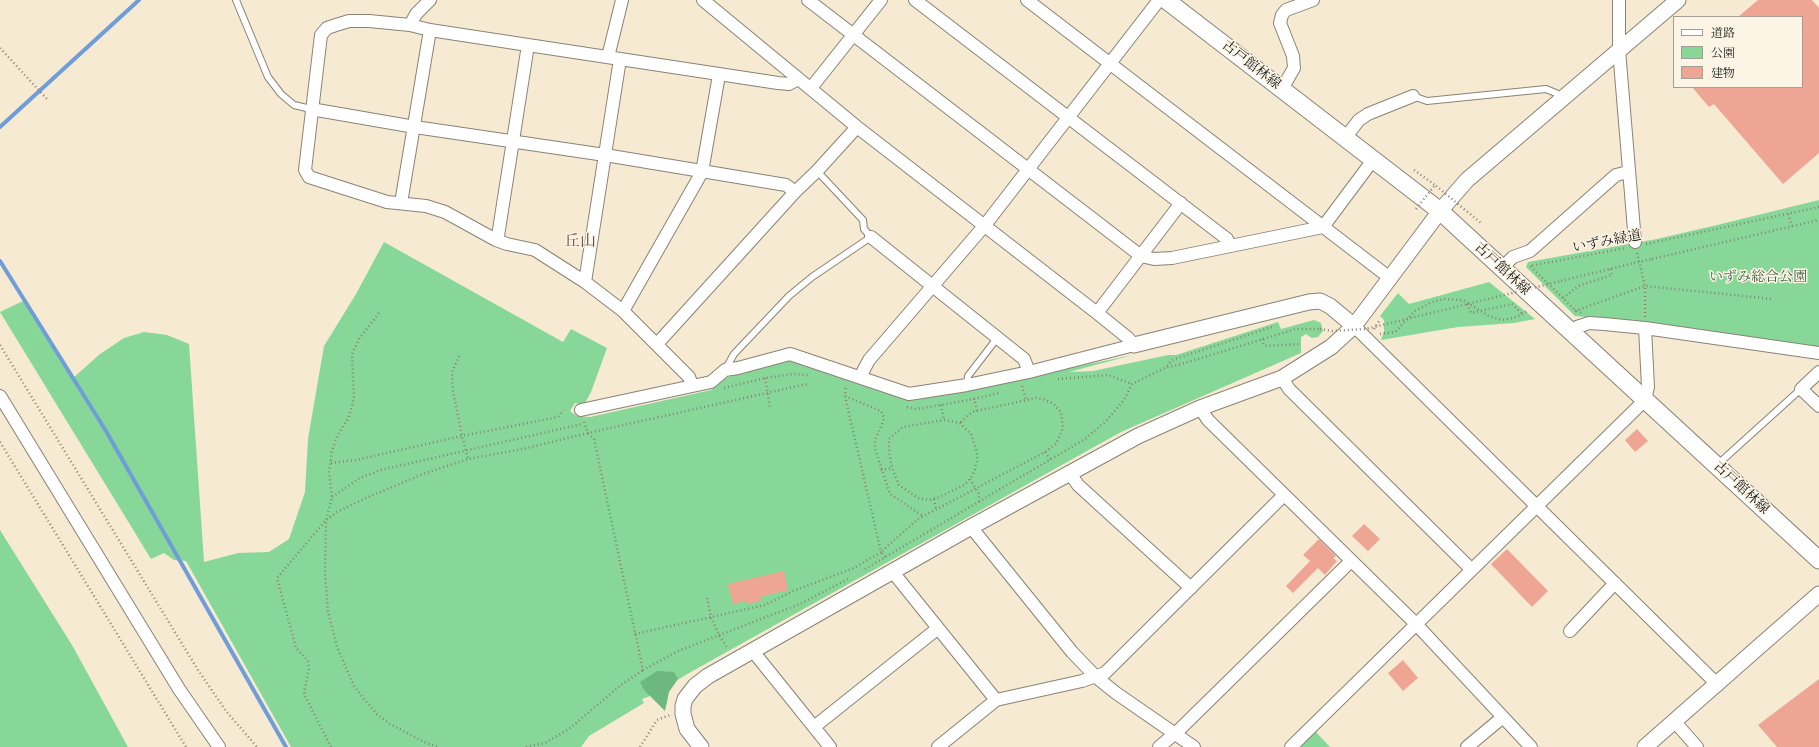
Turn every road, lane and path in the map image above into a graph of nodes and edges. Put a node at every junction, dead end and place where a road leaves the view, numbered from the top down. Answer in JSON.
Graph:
{"nodes":[{"id":1,"x":236,"y":0,"type":"edge"},
{"id":2,"x":430,"y":0,"type":"edge"},
{"id":3,"x":622,"y":0,"type":"edge"},
{"id":4,"x":702,"y":0,"type":"edge"},
{"id":5,"x":808,"y":0,"type":"edge"},
{"id":6,"x":881,"y":0,"type":"edge"},
{"id":7,"x":915,"y":0,"type":"edge"},
{"id":8,"x":1027,"y":0,"type":"edge"},
{"id":9,"x":1159,"y":0,"type":"edge"},
{"id":10,"x":1166,"y":0,"type":"edge"},
{"id":11,"x":1313,"y":0,"type":"edge"},
{"id":12,"x":1619,"y":0,"type":"edge"},
{"id":13,"x":1678,"y":0,"type":"edge"},
{"id":14,"x":410,"y":25,"type":"junction"},
{"id":15,"x":430,"y":30,"type":"junction"},
{"id":16,"x":853,"y":35,"type":"junction"},
{"id":17,"x":528,"y":45,"type":"junction"},
{"id":18,"x":0,"y":48,"type":"edge"},
{"id":19,"x":1619,"y":50,"type":"junction"},
{"id":20,"x":608,"y":57,"type":"junction"},
{"id":21,"x":620,"y":58,"type":"junction"},
{"id":22,"x":1110,"y":64,"type":"junction"},
{"id":23,"x":719,"y":75,"type":"junction"},
{"id":24,"x":798,"y":79,"type":"junction"},
{"id":25,"x":811,"y":88,"type":"junction"},
{"id":26,"x":1282,"y":89,"type":"junction"},
{"id":27,"x":1413,"y":96,"type":"joint"},
{"id":28,"x":1564,"y":97,"type":"junction"},
{"id":29,"x":46,"y":100,"type":"dead end"},
{"id":30,"x":311,"y":109,"type":"junction"},
{"id":31,"x":1069,"y":118,"type":"junction"},
{"id":32,"x":415,"y":127,"type":"junction"},
{"id":33,"x":857,"y":127,"type":"junction"},
{"id":34,"x":1345,"y":138,"type":"junction"},
{"id":35,"x":513,"y":142,"type":"junction"},
{"id":36,"x":605,"y":155,"type":"junction"},
{"id":37,"x":1373,"y":160,"type":"junction"},
{"id":38,"x":1028,"y":169,"type":"junction"},
{"id":39,"x":1414,"y":170,"type":"dead end"},
{"id":40,"x":702,"y":172,"type":"junction"},
{"id":41,"x":817,"y":172,"type":"junction"},
{"id":42,"x":1628,"y":172,"type":"junction"},
{"id":43,"x":1435,"y":185,"type":"junction"},
{"id":44,"x":795,"y":192,"type":"junction"},
{"id":45,"x":401,"y":203,"type":"junction"},
{"id":46,"x":1180,"y":203,"type":"junction"},
{"id":47,"x":1819,"y":207,"type":"edge"},
{"id":48,"x":1416,"y":209,"type":"dead end"},
{"id":49,"x":1440,"y":211,"type":"junction"},
{"id":50,"x":1788,"y":214,"type":"junction"},
{"id":51,"x":1819,"y":220,"type":"edge"},
{"id":52,"x":1481,"y":223,"type":"dead end"},
{"id":53,"x":985,"y":225,"type":"junction"},
{"id":54,"x":1792,"y":226,"type":"junction"},
{"id":55,"x":1323,"y":227,"type":"junction"},
{"id":56,"x":871,"y":237,"type":"junction"},
{"id":57,"x":496,"y":240,"type":"junction"},
{"id":58,"x":1635,"y":244,"type":"junction"},
{"id":59,"x":1230,"y":246,"type":"junction"},
{"id":60,"x":1141,"y":256,"type":"junction"},
{"id":61,"x":1502,"y":268,"type":"junction"},
{"id":62,"x":1610,"y":269,"type":"junction"},
{"id":63,"x":1390,"y":278,"type":"junction"},
{"id":64,"x":585,"y":282,"type":"junction"},
{"id":65,"x":933,"y":286,"type":"junction"},
{"id":66,"x":1645,"y":286,"type":"junction"},
{"id":67,"x":1563,"y":298,"type":"junction"},
{"id":68,"x":1773,"y":298,"type":"dead end"},
{"id":69,"x":1467,"y":304,"type":"junction"},
{"id":70,"x":1575,"y":310,"type":"junction"},
{"id":71,"x":623,"y":311,"type":"junction"},
{"id":72,"x":1529,"y":311,"type":"dead end"},
{"id":73,"x":1572,"y":312,"type":"dead end"},
{"id":74,"x":379,"y":313,"type":"dead end"},
{"id":75,"x":1097,"y":313,"type":"junction"},
{"id":76,"x":1522,"y":314,"type":"junction"},
{"id":77,"x":1583,"y":314,"type":"dead end"},
{"id":78,"x":1378,"y":321,"type":"dead end"},
{"id":79,"x":1642,"y":322,"type":"junction"},
{"id":80,"x":1274,"y":326,"type":"dead end"},
{"id":81,"x":1354,"y":326,"type":"junction"},
{"id":82,"x":1571,"y":332,"type":"junction"},
{"id":83,"x":998,"y":337,"type":"junction"},
{"id":84,"x":1262,"y":339,"type":"junction"},
{"id":85,"x":657,"y":344,"type":"junction"},
{"id":86,"x":1300,"y":344,"type":"dead end"},
{"id":87,"x":0,"y":345,"type":"edge"},
{"id":88,"x":1134,"y":345,"type":"junction"},
{"id":89,"x":1819,"y":353,"type":"edge"},
{"id":90,"x":459,"y":356,"type":"dead end"},
{"id":91,"x":1167,"y":366,"type":"junction"},
{"id":92,"x":725,"y":370,"type":"junction"},
{"id":93,"x":1029,"y":372,"type":"junction"},
{"id":94,"x":1819,"y":372,"type":"edge"},
{"id":95,"x":815,"y":376,"type":"dead end"},
{"id":96,"x":765,"y":378,"type":"junction"},
{"id":97,"x":1282,"y":378,"type":"junction"},
{"id":98,"x":1052,"y":380,"type":"dead end"},
{"id":99,"x":839,"y":382,"type":"dead end"},
{"id":100,"x":857,"y":382,"type":"junction"},
{"id":101,"x":807,"y":384,"type":"dead end"},
{"id":102,"x":1132,"y":384,"type":"junction"},
{"id":103,"x":692,"y":385,"type":"junction"},
{"id":104,"x":847,"y":385,"type":"junction"},
{"id":105,"x":967,"y":385,"type":"junction"},
{"id":106,"x":1028,"y":385,"type":"dead end"},
{"id":107,"x":1022,"y":386,"type":"junction"},
{"id":108,"x":1015,"y":388,"type":"dead end"},
{"id":109,"x":1801,"y":389,"type":"junction"},
{"id":110,"x":718,"y":390,"type":"dead end"},
{"id":111,"x":1002,"y":392,"type":"dead end"},
{"id":112,"x":767,"y":394,"type":"junction"},
{"id":113,"x":0,"y":396,"type":"edge"},
{"id":114,"x":845,"y":396,"type":"junction"},
{"id":115,"x":1026,"y":400,"type":"junction"},
{"id":116,"x":1645,"y":400,"type":"junction"},
{"id":117,"x":941,"y":405,"type":"junction"},
{"id":118,"x":904,"y":406,"type":"dead end"},
{"id":119,"x":1819,"y":406,"type":"edge"},
{"id":120,"x":770,"y":407,"type":"dead end"},
{"id":121,"x":1200,"y":408,"type":"junction"},
{"id":122,"x":562,"y":410,"type":"dead end"},
{"id":123,"x":582,"y":413,"type":"joint"},
{"id":124,"x":944,"y":420,"type":"junction"},
{"id":125,"x":591,"y":421,"type":"dead end"},
{"id":126,"x":584,"y":423,"type":"junction"},
{"id":127,"x":960,"y":423,"type":"junction"},
{"id":128,"x":588,"y":433,"type":"junction"},
{"id":129,"x":462,"y":436,"type":"junction"},
{"id":130,"x":0,"y":442,"type":"edge"},
{"id":131,"x":466,"y":450,"type":"junction"},
{"id":132,"x":1045,"y":452,"type":"junction"},
{"id":133,"x":468,"y":459,"type":"junction"},
{"id":134,"x":1050,"y":459,"type":"junction"},
{"id":135,"x":330,"y":463,"type":"junction"},
{"id":136,"x":1716,"y":466,"type":"junction"},
{"id":137,"x":892,"y":468,"type":"junction"},
{"id":138,"x":881,"y":470,"type":"junction"},
{"id":139,"x":1069,"y":472,"type":"junction"},
{"id":140,"x":970,"y":479,"type":"junction"},
{"id":141,"x":976,"y":489,"type":"junction"},
{"id":142,"x":1284,"y":495,"type":"junction"},
{"id":143,"x":332,"y":497,"type":"junction"},
{"id":144,"x":934,"y":499,"type":"junction"},
{"id":145,"x":980,"y":503,"type":"junction"},
{"id":146,"x":1536,"y":505,"type":"junction"},
{"id":147,"x":981,"y":506,"type":"dead end"},
{"id":148,"x":936,"y":509,"type":"junction"},
{"id":149,"x":923,"y":516,"type":"junction"},
{"id":150,"x":326,"y":520,"type":"junction"},
{"id":151,"x":971,"y":527,"type":"junction"},
{"id":152,"x":881,"y":552,"type":"junction"},
{"id":153,"x":885,"y":557,"type":"junction"},
{"id":154,"x":1819,"y":560,"type":"edge"},
{"id":155,"x":1351,"y":561,"type":"junction"},
{"id":156,"x":1471,"y":569,"type":"junction"},
{"id":157,"x":892,"y":571,"type":"junction"},
{"id":158,"x":859,"y":573,"type":"dead end"},
{"id":159,"x":852,"y":576,"type":"dead end"},
{"id":160,"x":1615,"y":583,"type":"junction"},
{"id":161,"x":1191,"y":588,"type":"junction"},
{"id":162,"x":1819,"y":594,"type":"edge"},
{"id":163,"x":707,"y":598,"type":"dead end"},
{"id":164,"x":711,"y":617,"type":"junction"},
{"id":165,"x":1415,"y":623,"type":"junction"},
{"id":166,"x":937,"y":629,"type":"junction"},
{"id":167,"x":1570,"y":632,"type":"dead end"},
{"id":168,"x":635,"y":634,"type":"junction"},
{"id":169,"x":719,"y":634,"type":"junction"},
{"id":170,"x":752,"y":650,"type":"junction"},
{"id":171,"x":729,"y":651,"type":"dead end"},
{"id":172,"x":643,"y":670,"type":"junction"},
{"id":173,"x":1096,"y":677,"type":"junction"},
{"id":174,"x":1718,"y":685,"type":"junction"},
{"id":175,"x":996,"y":700,"type":"junction"},
{"id":176,"x":683,"y":714,"type":"junction"},
{"id":177,"x":1503,"y":717,"type":"junction"},
{"id":178,"x":1675,"y":722,"type":"junction"},
{"id":179,"x":814,"y":727,"type":"junction"},
{"id":180,"x":1175,"y":734,"type":"junction"},
{"id":181,"x":186,"y":747,"type":"edge"},
{"id":182,"x":219,"y":747,"type":"edge"},
{"id":183,"x":257,"y":747,"type":"edge"},
{"id":184,"x":331,"y":747,"type":"edge"},
{"id":185,"x":439,"y":747,"type":"edge"},
{"id":186,"x":526,"y":747,"type":"edge"},
{"id":187,"x":640,"y":747,"type":"edge"},
{"id":188,"x":701,"y":747,"type":"edge"},
{"id":189,"x":830,"y":747,"type":"edge"},
{"id":190,"x":938,"y":747,"type":"edge"},
{"id":191,"x":1159,"y":747,"type":"edge"},
{"id":192,"x":1194,"y":747,"type":"edge"},
{"id":193,"x":1291,"y":747,"type":"edge"},
{"id":194,"x":1467,"y":747,"type":"edge"},
{"id":195,"x":1531,"y":747,"type":"edge"},
{"id":196,"x":1645,"y":747,"type":"edge"},
{"id":197,"x":1697,"y":747,"type":"edge"}],
"edges":[{"from":1,"to":30,"type":"lane"},
{"from":2,"to":14,"type":"street"},
{"from":3,"to":20,"type":"street"},
{"from":4,"to":24,"type":"street"},
{"from":5,"to":16,"type":"street"},
{"from":6,"to":16,"type":"street"},
{"from":7,"to":31,"type":"street"},
{"from":8,"to":22,"type":"street"},
{"from":9,"to":22,"type":"street"},
{"from":10,"to":26,"type":"main road","name":"古戸館林線"},
{"from":11,"to":26,"type":"street"},
{"from":12,"to":19,"type":"street"},
{"from":13,"to":19,"type":"street"},
{"from":14,"to":15,"type":"street"},
{"from":14,"to":30,"type":"street"},
{"from":15,"to":17,"type":"street"},
{"from":15,"to":32,"type":"street"},
{"from":16,"to":25,"type":"street"},
{"from":16,"to":38,"type":"street"},
{"from":17,"to":20,"type":"street"},
{"from":17,"to":35,"type":"street"},
{"from":18,"to":29,"type":"path"},
{"from":19,"to":28,"type":"street"},
{"from":19,"to":42,"type":"street"},
{"from":20,"to":21,"type":"street"},
{"from":21,"to":23,"type":"street"},
{"from":21,"to":36,"type":"street"},
{"from":22,"to":31,"type":"street"},
{"from":22,"to":55,"type":"street"},
{"from":23,"to":24,"type":"street"},
{"from":23,"to":40,"type":"street"},
{"from":24,"to":25,"type":"street"},
{"from":25,"to":33,"type":"street"},
{"from":26,"to":34,"type":"main road","name":"古戸館林線"},
{"from":27,"to":28,"type":"lane"},
{"from":27,"to":34,"type":"street"},
{"from":28,"to":49,"type":"street"},
{"from":30,"to":32,"type":"street"},
{"from":30,"to":45,"type":"street"},
{"from":31,"to":38,"type":"street"},
{"from":31,"to":46,"type":"street"},
{"from":32,"to":35,"type":"street"},
{"from":32,"to":45,"type":"street"},
{"from":33,"to":41,"type":"street"},
{"from":33,"to":53,"type":"street"},
{"from":34,"to":37,"type":"main road","name":"古戸館林線"},
{"from":35,"to":36,"type":"street"},
{"from":35,"to":57,"type":"street"},
{"from":36,"to":40,"type":"street"},
{"from":36,"to":64,"type":"street"},
{"from":37,"to":49,"type":"main road","name":"古戸館林線"},
{"from":37,"to":55,"type":"street"},
{"from":38,"to":53,"type":"street"},
{"from":38,"to":60,"type":"street"},
{"from":39,"to":43,"type":"path"},
{"from":40,"to":44,"type":"street"},
{"from":40,"to":71,"type":"street"},
{"from":41,"to":44,"type":"street"},
{"from":41,"to":56,"type":"lane"},
{"from":42,"to":58,"type":"street"},
{"from":42,"to":61,"type":"street"},
{"from":43,"to":48,"type":"path","bridge":true},
{"from":43,"to":52,"type":"path","bridge":true},
{"from":44,"to":85,"type":"street"},
{"from":45,"to":57,"type":"street"},
{"from":46,"to":59,"type":"street"},
{"from":46,"to":60,"type":"street"},
{"from":47,"to":50,"type":"path","name":"いずみ緑道"},
{"from":49,"to":61,"type":"main road","name":"古戸館林線"},
{"from":49,"to":63,"type":"street"},
{"from":50,"to":54,"type":"path"},
{"from":50,"to":58,"type":"path","name":"いずみ緑道"},
{"from":51,"to":54,"type":"path"},
{"from":53,"to":65,"type":"street"},
{"from":53,"to":75,"type":"street"},
{"from":54,"to":62,"type":"path","bridge":true},
{"from":55,"to":59,"type":"street"},
{"from":55,"to":63,"type":"street"},
{"from":56,"to":65,"type":"street"},
{"from":56,"to":92,"type":"lane"},
{"from":57,"to":64,"type":"street"},
{"from":58,"to":66,"type":"path"},
{"from":58,"to":67,"type":"path","name":"いずみ緑道"},
{"from":59,"to":60,"type":"street"},
{"from":60,"to":75,"type":"street"},
{"from":61,"to":82,"type":"main road","name":"古戸館林線"},
{"from":62,"to":67,"type":"path"},
{"from":62,"to":69,"type":"path","bridge":true},
{"from":63,"to":81,"type":"street"},
{"from":64,"to":71,"type":"street"},
{"from":65,"to":83,"type":"street"},
{"from":65,"to":100,"type":"street"},
{"from":66,"to":68,"type":"path"},
{"from":66,"to":70,"type":"path"},
{"from":66,"to":79,"type":"path"},
{"from":67,"to":70,"type":"path","name":"いずみ緑道"},
{"from":69,"to":76,"type":"path","bridge":true},
{"from":69,"to":84,"type":"path","bridge":true},
{"from":70,"to":73,"type":"path"},
{"from":70,"to":77,"type":"path","name":"いずみ緑道"},
{"from":71,"to":85,"type":"street"},
{"from":72,"to":76,"type":"path"},
{"from":74,"to":135,"type":"path"},
{"from":75,"to":88,"type":"street"},
{"from":76,"to":78,"type":"path"},
{"from":79,"to":82,"type":"street"},
{"from":79,"to":89,"type":"street"},
{"from":79,"to":116,"type":"street"},
{"from":80,"to":91,"type":"path"},
{"from":81,"to":88,"type":"street"},
{"from":81,"to":97,"type":"street"},
{"from":81,"to":146,"type":"street"},
{"from":82,"to":116,"type":"main road","name":"古戸館林線"},
{"from":83,"to":93,"type":"street"},
{"from":83,"to":105,"type":"lane"},
{"from":84,"to":86,"type":"path"},
{"from":84,"to":91,"type":"path"},
{"from":85,"to":103,"type":"street"},
{"from":87,"to":183,"type":"path"},
{"from":88,"to":93,"type":"street"},
{"from":90,"to":129,"type":"path"},
{"from":91,"to":102,"type":"path"},
{"from":92,"to":100,"type":"street"},
{"from":92,"to":103,"type":"street"},
{"from":93,"to":105,"type":"street"},
{"from":94,"to":109,"type":"street"},
{"from":95,"to":96,"type":"path"},
{"from":96,"to":110,"type":"path"},
{"from":96,"to":112,"type":"path"},
{"from":97,"to":121,"type":"street"},
{"from":97,"to":156,"type":"street"},
{"from":98,"to":102,"type":"path"},
{"from":99,"to":104,"type":"path"},
{"from":100,"to":104,"type":"path"},
{"from":100,"to":105,"type":"street"},
{"from":101,"to":112,"type":"path"},
{"from":102,"to":134,"type":"path"},
{"from":103,"to":123,"type":"street"},
{"from":104,"to":114,"type":"path"},
{"from":106,"to":107,"type":"path"},
{"from":107,"to":108,"type":"path"},
{"from":107,"to":115,"type":"path"},
{"from":109,"to":119,"type":"street"},
{"from":109,"to":136,"type":"lane"},
{"from":111,"to":117,"type":"path"},
{"from":112,"to":120,"type":"path"},
{"from":112,"to":128,"type":"path"},
{"from":113,"to":182,"type":"street"},
{"from":114,"to":138,"type":"path"},
{"from":114,"to":152,"type":"path"},
{"from":115,"to":127,"type":"path"},
{"from":115,"to":132,"type":"path"},
{"from":116,"to":136,"type":"main road","name":"古戸館林線"},
{"from":116,"to":146,"type":"street"},
{"from":117,"to":118,"type":"path"},
{"from":117,"to":124,"type":"path"},
{"from":121,"to":139,"type":"street"},
{"from":121,"to":142,"type":"street"},
{"from":122,"to":129,"type":"path"},
{"from":123,"to":126,"type":"path"},
{"from":124,"to":127,"type":"path"},
{"from":124,"to":137,"type":"path"},
{"from":125,"to":126,"type":"path"},
{"from":126,"to":128,"type":"path"},
{"from":126,"to":131,"type":"path"},
{"from":127,"to":140,"type":"path"},
{"from":128,"to":133,"type":"path"},
{"from":128,"to":168,"type":"path"},
{"from":129,"to":131,"type":"path"},
{"from":129,"to":135,"type":"path"},
{"from":130,"to":181,"type":"path"},
{"from":131,"to":133,"type":"path"},
{"from":131,"to":143,"type":"path"},
{"from":132,"to":134,"type":"path"},
{"from":132,"to":141,"type":"path"},
{"from":133,"to":150,"type":"path"},
{"from":134,"to":145,"type":"path"},
{"from":135,"to":143,"type":"path"},
{"from":136,"to":154,"type":"main road","name":"古戸館林線"},
{"from":137,"to":138,"type":"path"},
{"from":137,"to":144,"type":"path"},
{"from":138,"to":149,"type":"path"},
{"from":139,"to":151,"type":"street"},
{"from":139,"to":161,"type":"street"},
{"from":140,"to":141,"type":"path"},
{"from":140,"to":144,"type":"path"},
{"from":141,"to":145,"type":"path"},
{"from":141,"to":148,"type":"path"},
{"from":142,"to":155,"type":"street"},
{"from":142,"to":161,"type":"street"},
{"from":143,"to":150,"type":"path"},
{"from":144,"to":148,"type":"path"},
{"from":145,"to":147,"type":"path"},
{"from":145,"to":153,"type":"path"},
{"from":146,"to":156,"type":"street"},
{"from":146,"to":160,"type":"street"},
{"from":148,"to":149,"type":"path"},
{"from":149,"to":152,"type":"path"},
{"from":150,"to":184,"type":"path"},
{"from":150,"to":185,"type":"path"},
{"from":151,"to":157,"type":"street"},
{"from":151,"to":173,"type":"street"},
{"from":152,"to":153,"type":"path"},
{"from":152,"to":164,"type":"path"},
{"from":153,"to":158,"type":"path"},
{"from":155,"to":165,"type":"street"},
{"from":155,"to":180,"type":"street"},
{"from":156,"to":165,"type":"street"},
{"from":157,"to":166,"type":"street"},
{"from":157,"to":170,"type":"street"},
{"from":159,"to":169,"type":"path"},
{"from":160,"to":167,"type":"street"},
{"from":160,"to":174,"type":"street"},
{"from":161,"to":173,"type":"street"},
{"from":162,"to":174,"type":"street"},
{"from":163,"to":164,"type":"path"},
{"from":164,"to":168,"type":"path"},
{"from":164,"to":169,"type":"path"},
{"from":165,"to":177,"type":"street"},
{"from":165,"to":193,"type":"street"},
{"from":166,"to":175,"type":"street"},
{"from":166,"to":179,"type":"street"},
{"from":168,"to":172,"type":"path"},
{"from":169,"to":171,"type":"path"},
{"from":169,"to":172,"type":"path"},
{"from":170,"to":176,"type":"street"},
{"from":170,"to":179,"type":"street"},
{"from":172,"to":186,"type":"path"},
{"from":173,"to":175,"type":"street"},
{"from":173,"to":180,"type":"street"},
{"from":174,"to":178,"type":"street"},
{"from":175,"to":190,"type":"street"},
{"from":176,"to":187,"type":"path"},
{"from":176,"to":188,"type":"street"},
{"from":177,"to":194,"type":"street"},
{"from":177,"to":195,"type":"street"},
{"from":178,"to":196,"type":"street"},
{"from":178,"to":197,"type":"street"},
{"from":179,"to":189,"type":"street"},
{"from":180,"to":191,"type":"street"},
{"from":180,"to":192,"type":"street"}]}
